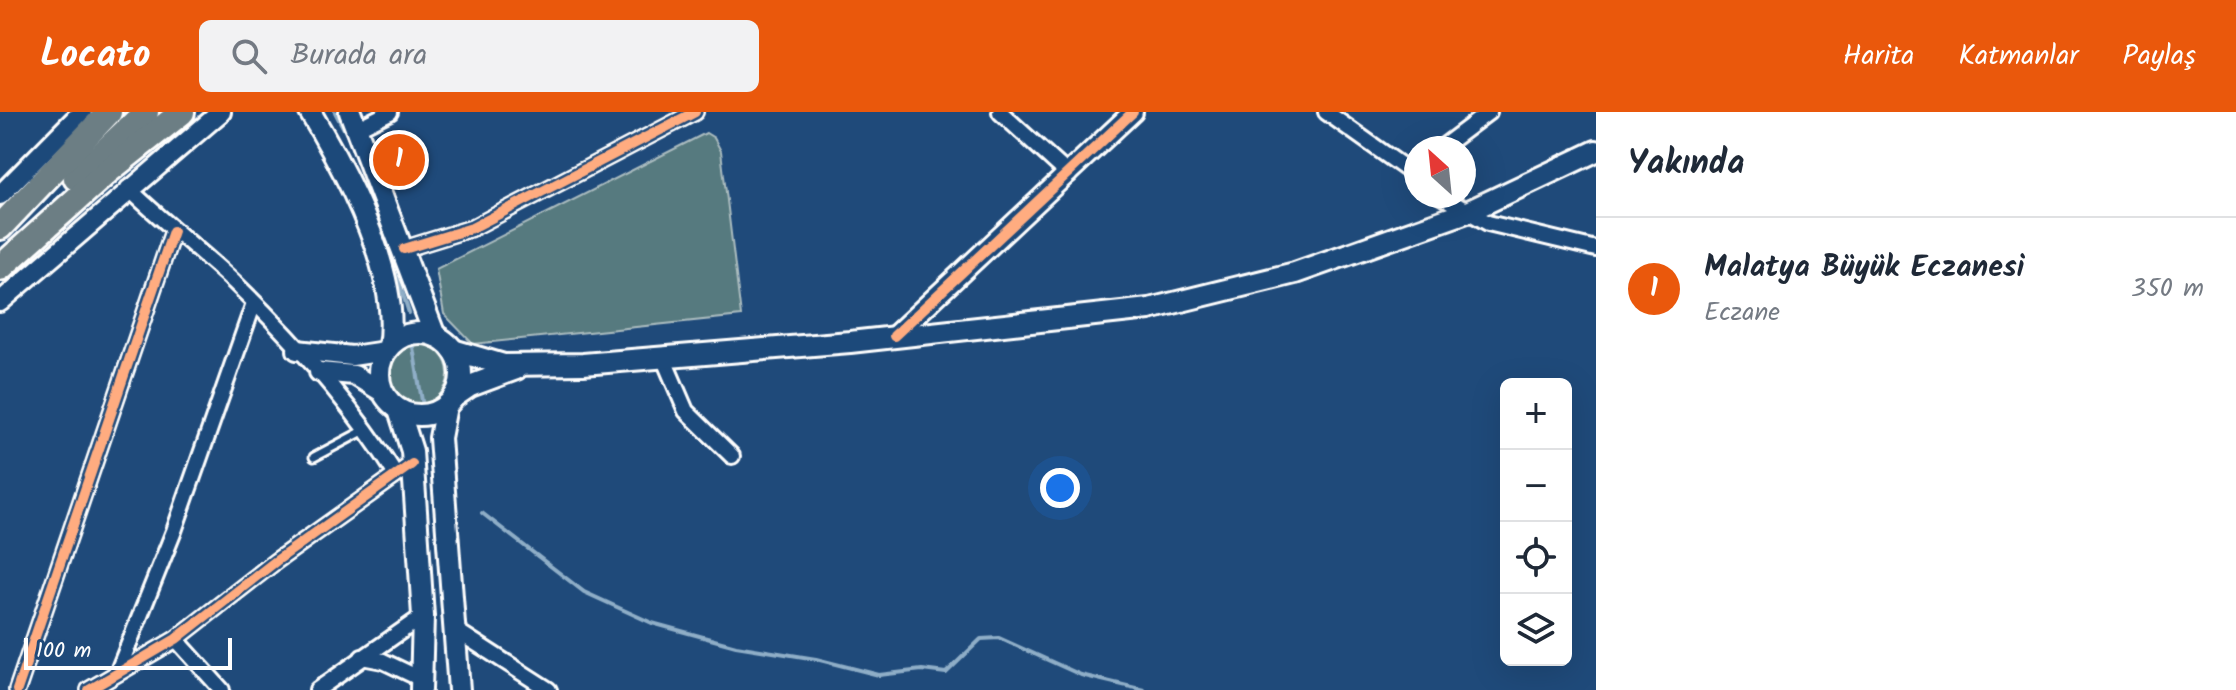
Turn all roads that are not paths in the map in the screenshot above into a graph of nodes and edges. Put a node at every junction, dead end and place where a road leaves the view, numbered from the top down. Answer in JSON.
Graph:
{"nodes":[{"id":1,"x":82,"y":112,"type":"edge"},
{"id":2,"x":109,"y":112,"type":"edge"},
{"id":3,"x":146,"y":112,"type":"edge"},
{"id":4,"x":182,"y":112,"type":"edge"},
{"id":5,"x":221,"y":112,"type":"edge"},
{"id":6,"x":310,"y":112,"type":"edge"},
{"id":7,"x":390,"y":112,"type":"edge"},
{"id":8,"x":1000,"y":112,"type":"edge"},
{"id":9,"x":1133,"y":112,"type":"edge"},
{"id":10,"x":1326,"y":112,"type":"edge"},
{"id":11,"x":1489,"y":112,"type":"edge"},
{"id":12,"x":693,"y":113,"type":"edge"},
{"id":13,"x":354,"y":120,"type":"edge"},
{"id":14,"x":1457,"y":136,"type":"edge"},
{"id":15,"x":1596,"y":151,"type":"edge"},
{"id":16,"x":1404,"y":164,"type":"edge"},
{"id":17,"x":1069,"y":175,"type":"junction"},
{"id":18,"x":128,"y":188,"type":"junction"},
{"id":19,"x":0,"y":195,"type":"edge"},
{"id":20,"x":1460,"y":208,"type":"edge"},
{"id":21,"x":1467,"y":212,"type":"junction"},
{"id":22,"x":0,"y":227,"type":"edge"},
{"id":23,"x":173,"y":231,"type":"junction"},
{"id":24,"x":40,"y":233,"type":"junction"},
{"id":25,"x":404,"y":249,"type":"junction"},
{"id":26,"x":1596,"y":249,"type":"edge"},
{"id":27,"x":0,"y":268,"type":"edge"},
{"id":28,"x":0,"y":302,"type":"edge"},
{"id":29,"x":254,"y":303,"type":"junction"},
{"id":30,"x":435,"y":336,"type":"junction"},
{"id":31,"x":894,"y":336,"type":"junction"},
{"id":32,"x":387,"y":348,"type":"junction"},
{"id":33,"x":297,"y":350,"type":"junction"},
{"id":34,"x":453,"y":350,"type":"junction"},
{"id":35,"x":662,"y":355,"type":"junction"},
{"id":36,"x":524,"y":367,"type":"junction"},
{"id":37,"x":319,"y":372,"type":"junction"},
{"id":38,"x":382,"y":392,"type":"junction"},
{"id":39,"x":450,"y":401,"type":"junction"},
{"id":40,"x":399,"y":410,"type":"junction"},
{"id":41,"x":367,"y":429,"type":"junction"},
{"id":42,"x":732,"y":456,"type":"dead end"},
{"id":43,"x":314,"y":457,"type":"dead end"},
{"id":44,"x":404,"y":470,"type":"junction"},
{"id":45,"x":423,"y":616,"type":"junction"},
{"id":46,"x":454,"y":629,"type":"junction"},
{"id":47,"x":176,"y":639,"type":"junction"},
{"id":48,"x":362,"y":657,"type":"junction"},
{"id":49,"x":118,"y":671,"type":"junction"},
{"id":50,"x":421,"y":684,"type":"edge"},
{"id":51,"x":17,"y":690,"type":"edge"},
{"id":52,"x":89,"y":690,"type":"edge"},
{"id":53,"x":222,"y":690,"type":"edge"},
{"id":54,"x":317,"y":690,"type":"edge"},
{"id":55,"x":459,"y":690,"type":"edge"},
{"id":56,"x":549,"y":690,"type":"edge"}],
"edges":[{"from":1,"to":19,"type":"street"},
{"from":2,"to":22,"type":"highway"},
{"from":3,"to":24,"type":"highway"},
{"from":4,"to":24,"type":"highway"},
{"from":5,"to":18,"type":"street"},
{"from":6,"to":32,"type":"main road"},
{"from":7,"to":13,"type":"street"},
{"from":8,"to":17,"type":"street"},
{"from":9,"to":17,"type":"street"},
{"from":10,"to":16,"type":"street"},
{"from":11,"to":14,"type":"street"},
{"from":12,"to":25,"type":"street"},
{"from":13,"to":25,"type":"main road"},
{"from":15,"to":21,"type":"main road"},
{"from":17,"to":31,"type":"street"},
{"from":18,"to":23,"type":"street"},
{"from":18,"to":28,"type":"street"},
{"from":20,"to":21,"type":"street"},
{"from":21,"to":26,"type":"street"},
{"from":21,"to":31,"type":"main road"},
{"from":23,"to":29,"type":"street"},
{"from":23,"to":51,"type":"street"},
{"from":24,"to":27,"type":"highway"},
{"from":25,"to":30,"type":"main road"},
{"from":29,"to":33,"type":"street"},
{"from":29,"to":49,"type":"street"},
{"from":30,"to":32,"type":"main road"},
{"from":30,"to":34,"type":"main road"},
{"from":31,"to":35,"type":"main road"},
{"from":32,"to":33,"type":"street"},
{"from":32,"to":38,"type":"main road"},
{"from":33,"to":37,"type":"street"},
{"from":34,"to":36,"type":"main road"},
{"from":34,"to":39,"type":"main road"},
{"from":35,"to":36,"type":"main road"},
{"from":35,"to":42,"type":"street"},
{"from":36,"to":39,"type":"main road"},
{"from":37,"to":38,"type":"street"},
{"from":37,"to":41,"type":"street"},
{"from":38,"to":40,"type":"main road"},
{"from":39,"to":40,"type":"main road"},
{"from":39,"to":46,"type":"main road"},
{"from":40,"to":44,"type":"main road"},
{"from":41,"to":43,"type":"lane"},
{"from":41,"to":44,"type":"street"},
{"from":44,"to":45,"type":"main road"},
{"from":44,"to":47,"type":"street"},
{"from":45,"to":48,"type":"street"},
{"from":45,"to":50,"type":"main road"},
{"from":46,"to":55,"type":"main road"},
{"from":46,"to":56,"type":"street"},
{"from":47,"to":49,"type":"street"},
{"from":47,"to":53,"type":"street"},
{"from":48,"to":50,"type":"street"},
{"from":48,"to":54,"type":"street"},
{"from":49,"to":52,"type":"street"}]}
